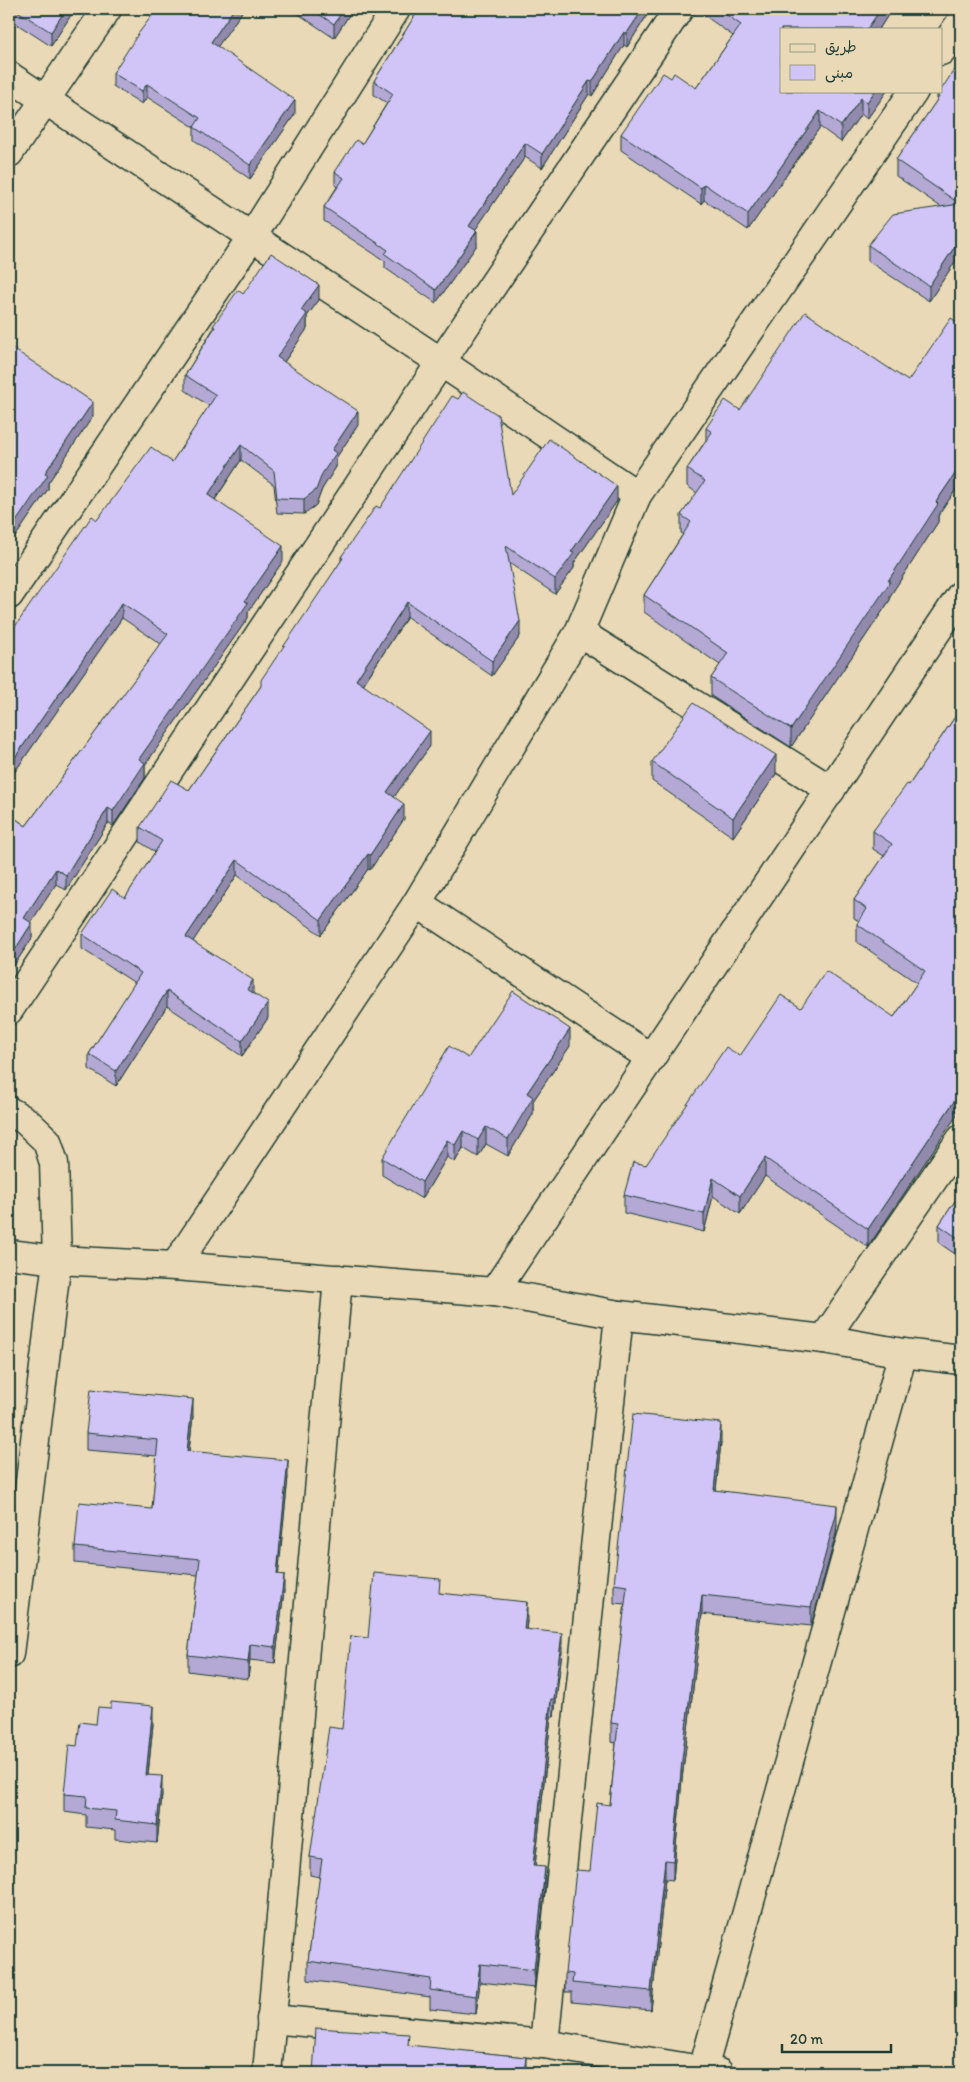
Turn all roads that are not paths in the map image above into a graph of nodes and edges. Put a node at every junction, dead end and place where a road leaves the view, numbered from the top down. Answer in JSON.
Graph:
{"nodes":[{"id":1,"x":107,"y":9,"type":"edge"},
{"id":2,"x":396,"y":9,"type":"edge"},
{"id":3,"x":679,"y":9,"type":"edge"},
{"id":4,"x":961,"y":22,"type":"edge"},
{"id":5,"x":942,"y":50,"type":"edge"},
{"id":6,"x":9,"y":76,"type":"edge"},
{"id":7,"x":913,"y":92,"type":"edge"},
{"id":8,"x":44,"y":100,"type":"junction"},
{"id":9,"x":9,"y":153,"type":"edge"},
{"id":10,"x":251,"y":238,"type":"junction"},
{"id":11,"x":441,"y":362,"type":"junction"},
{"id":12,"x":637,"y":495,"type":"junction"},
{"id":13,"x":9,"y":595,"type":"edge"},
{"id":14,"x":961,"y":595,"type":"edge"},
{"id":15,"x":579,"y":632,"type":"junction"},
{"id":16,"x":831,"y":790,"type":"junction"},
{"id":17,"x":417,"y":903,"type":"junction"},
{"id":18,"x":9,"y":1010,"type":"edge"},
{"id":19,"x":651,"y":1058,"type":"junction"},
{"id":20,"x":9,"y":1111,"type":"edge"},
{"id":21,"x":961,"y":1139,"type":"edge"},
{"id":22,"x":9,"y":1254,"type":"edge"},
{"id":23,"x":57,"y":1260,"type":"junction"},
{"id":24,"x":175,"y":1266,"type":"junction"},
{"id":25,"x":338,"y":1279,"type":"junction"},
{"id":26,"x":494,"y":1292,"type":"junction"},
{"id":27,"x":619,"y":1315,"type":"junction"},
{"id":28,"x":824,"y":1339,"type":"junction"},
{"id":29,"x":902,"y":1353,"type":"junction"},
{"id":30,"x":961,"y":1360,"type":"edge"},
{"id":31,"x":9,"y":1654,"type":"edge"},
{"id":32,"x":271,"y":2019,"type":"junction"},
{"id":33,"x":544,"y":2044,"type":"junction"},
{"id":34,"x":267,"y":2073,"type":"edge"},
{"id":35,"x":708,"y":2073,"type":"edge"}],
"edges":[{"from":1,"to":8,"type":"street"},
{"from":2,"to":10,"type":"street"},
{"from":3,"to":11,"type":"street"},
{"from":4,"to":5,"type":"street"},
{"from":6,"to":8,"type":"street"},
{"from":7,"to":12,"type":"street"},
{"from":8,"to":9,"type":"street"},
{"from":8,"to":10,"type":"street"},
{"from":10,"to":11,"type":"street"},
{"from":10,"to":13,"type":"street"},
{"from":11,"to":12,"type":"street"},
{"from":11,"to":18,"type":"street"},
{"from":12,"to":15,"type":"street"},
{"from":14,"to":16,"type":"street"},
{"from":15,"to":16,"type":"street"},
{"from":15,"to":17,"type":"street"},
{"from":16,"to":19,"type":"street"},
{"from":17,"to":19,"type":"street"},
{"from":17,"to":24,"type":"street"},
{"from":19,"to":26,"type":"street"},
{"from":20,"to":23,"type":"street"},
{"from":21,"to":28,"type":"street"},
{"from":22,"to":23,"type":"street"},
{"from":23,"to":24,"type":"street"},
{"from":23,"to":31,"type":"street"},
{"from":24,"to":25,"type":"street"},
{"from":25,"to":26,"type":"street"},
{"from":25,"to":32,"type":"street"},
{"from":26,"to":27,"type":"street"},
{"from":27,"to":28,"type":"street"},
{"from":27,"to":33,"type":"street"},
{"from":28,"to":29,"type":"street"},
{"from":29,"to":30,"type":"street"},
{"from":29,"to":35,"type":"street"},
{"from":32,"to":33,"type":"street"},
{"from":32,"to":34,"type":"street"},
{"from":33,"to":35,"type":"street"}]}
